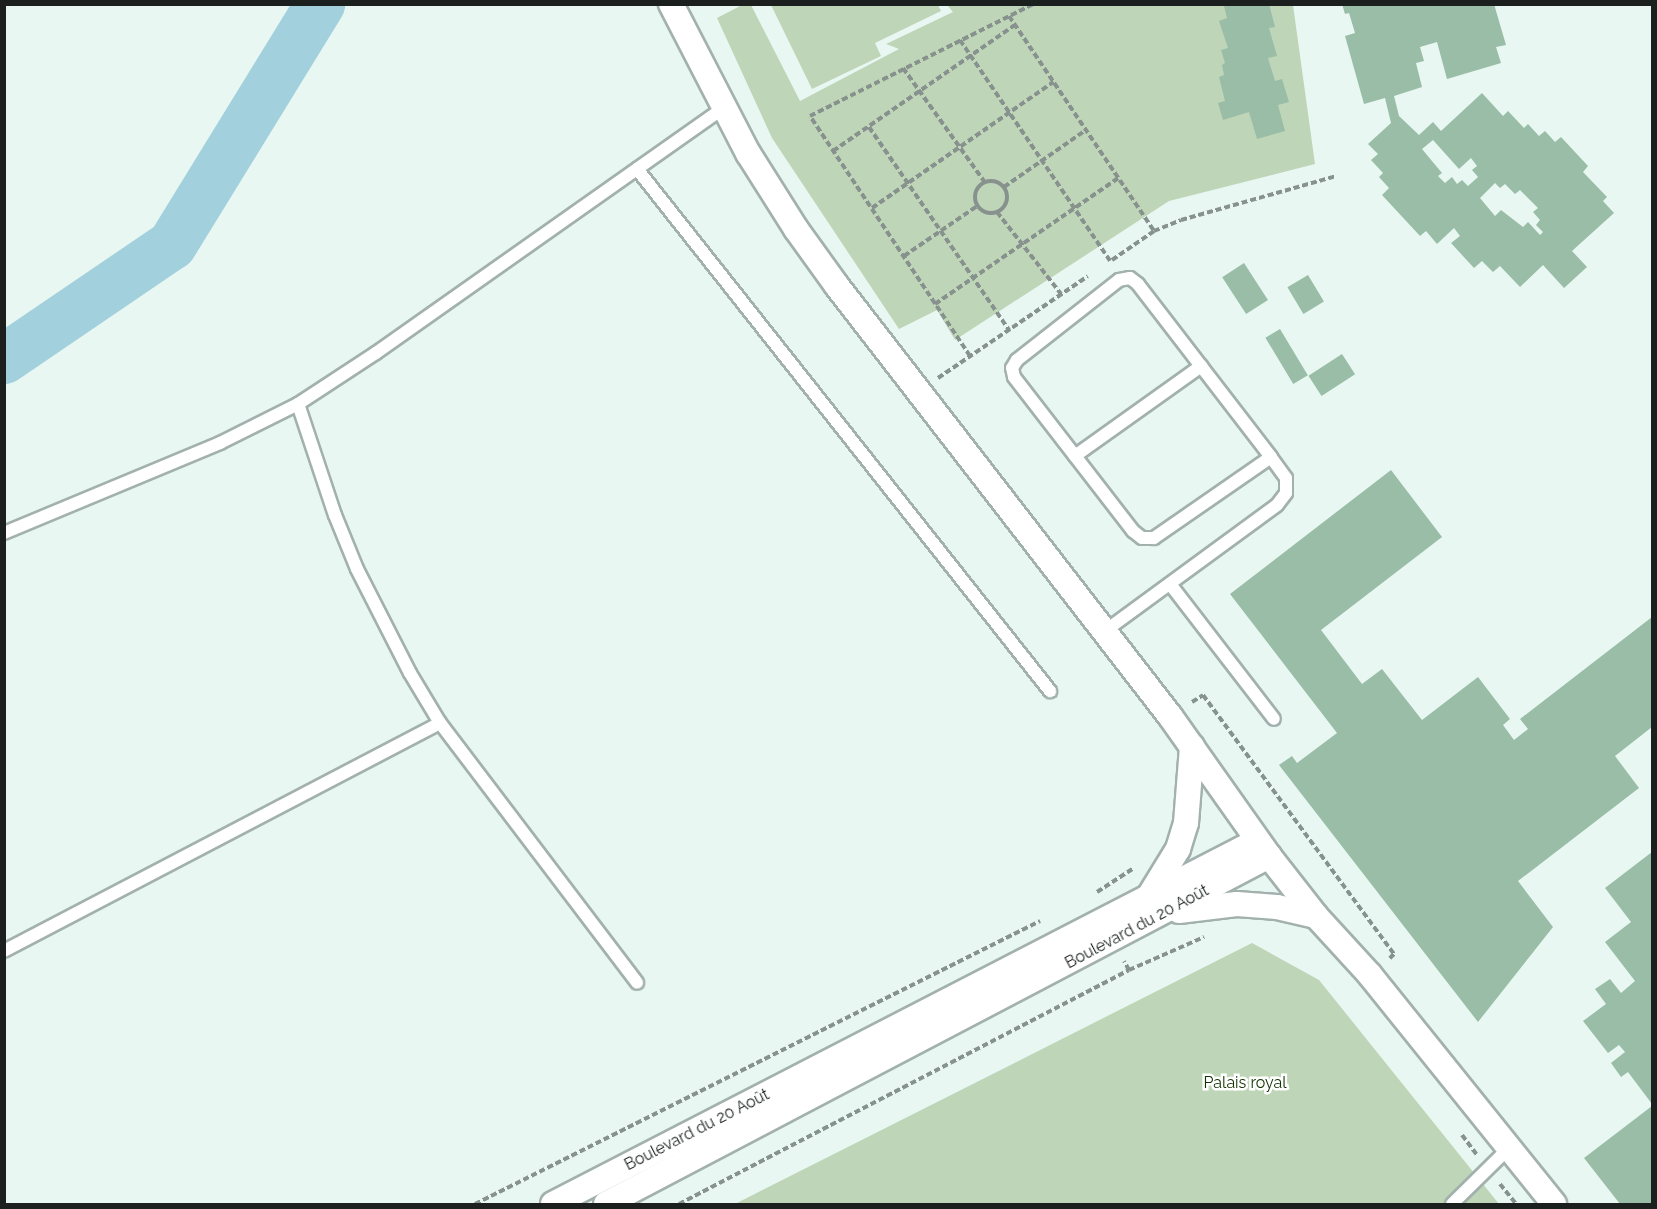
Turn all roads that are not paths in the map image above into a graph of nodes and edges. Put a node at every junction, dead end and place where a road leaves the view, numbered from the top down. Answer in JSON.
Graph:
{"nodes":[{"id":1,"x":671,"y":4,"type":"edge"},
{"id":2,"x":723,"y":108,"type":"junction"},
{"id":3,"x":637,"y":169,"type":"junction"},
{"id":4,"x":1201,"y":366,"type":"junction"},
{"id":5,"x":298,"y":404,"type":"junction"},
{"id":6,"x":1075,"y":456,"type":"junction"},
{"id":7,"x":1271,"y":458,"type":"junction"},
{"id":8,"x":4,"y":533,"type":"edge"},
{"id":9,"x":1170,"y":584,"type":"junction"},
{"id":10,"x":1105,"y":631,"type":"junction"},
{"id":11,"x":1050,"y":690,"type":"dead end"},
{"id":12,"x":1274,"y":719,"type":"dead end"},
{"id":13,"x":440,"y":723,"type":"junction"},
{"id":14,"x":1192,"y":746,"type":"junction"},
{"id":15,"x":1263,"y":848,"type":"junction"},
{"id":16,"x":1154,"y":906,"type":"junction"},
{"id":17,"x":1316,"y":916,"type":"junction"},
{"id":18,"x":4,"y":951,"type":"edge"},
{"id":19,"x":637,"y":983,"type":"dead end"},
{"id":20,"x":1509,"y":1149,"type":"junction"},
{"id":21,"x":553,"y":1204,"type":"edge"},
{"id":22,"x":606,"y":1204,"type":"edge"},
{"id":23,"x":1452,"y":1204,"type":"edge"},
{"id":24,"x":1554,"y":1204,"type":"edge"}],
"edges":[{"from":1,"to":2,"type":"street"},
{"from":2,"to":3,"type":"lane"},
{"from":2,"to":10,"type":"street"},
{"from":3,"to":5,"type":"lane"},
{"from":3,"to":11,"type":"lane"},
{"from":4,"to":6,"type":"lane"},
{"from":4,"to":6,"type":"lane"},
{"from":4,"to":7,"type":"lane"},
{"from":5,"to":8,"type":"lane"},
{"from":5,"to":13,"type":"lane"},
{"from":6,"to":7,"type":"lane"},
{"from":7,"to":9,"type":"lane"},
{"from":9,"to":10,"type":"lane"},
{"from":9,"to":12,"type":"lane"},
{"from":10,"to":14,"type":"street"},
{"from":13,"to":18,"type":"lane"},
{"from":13,"to":19,"type":"lane"},
{"from":14,"to":15,"type":"street"},
{"from":14,"to":16,"type":"street"},
{"from":15,"to":16,"type":"street","name":"Boulevard du 20 Août"},
{"from":15,"to":17,"type":"street"},
{"from":16,"to":17,"type":"street"},
{"from":16,"to":21,"type":"street","name":"Boulevard du 20 Août"},
{"from":16,"to":22,"type":"street","name":"Boulevard du 20 Août"},
{"from":17,"to":20,"type":"street"},
{"from":20,"to":23,"type":"lane"},
{"from":20,"to":24,"type":"street"}]}
